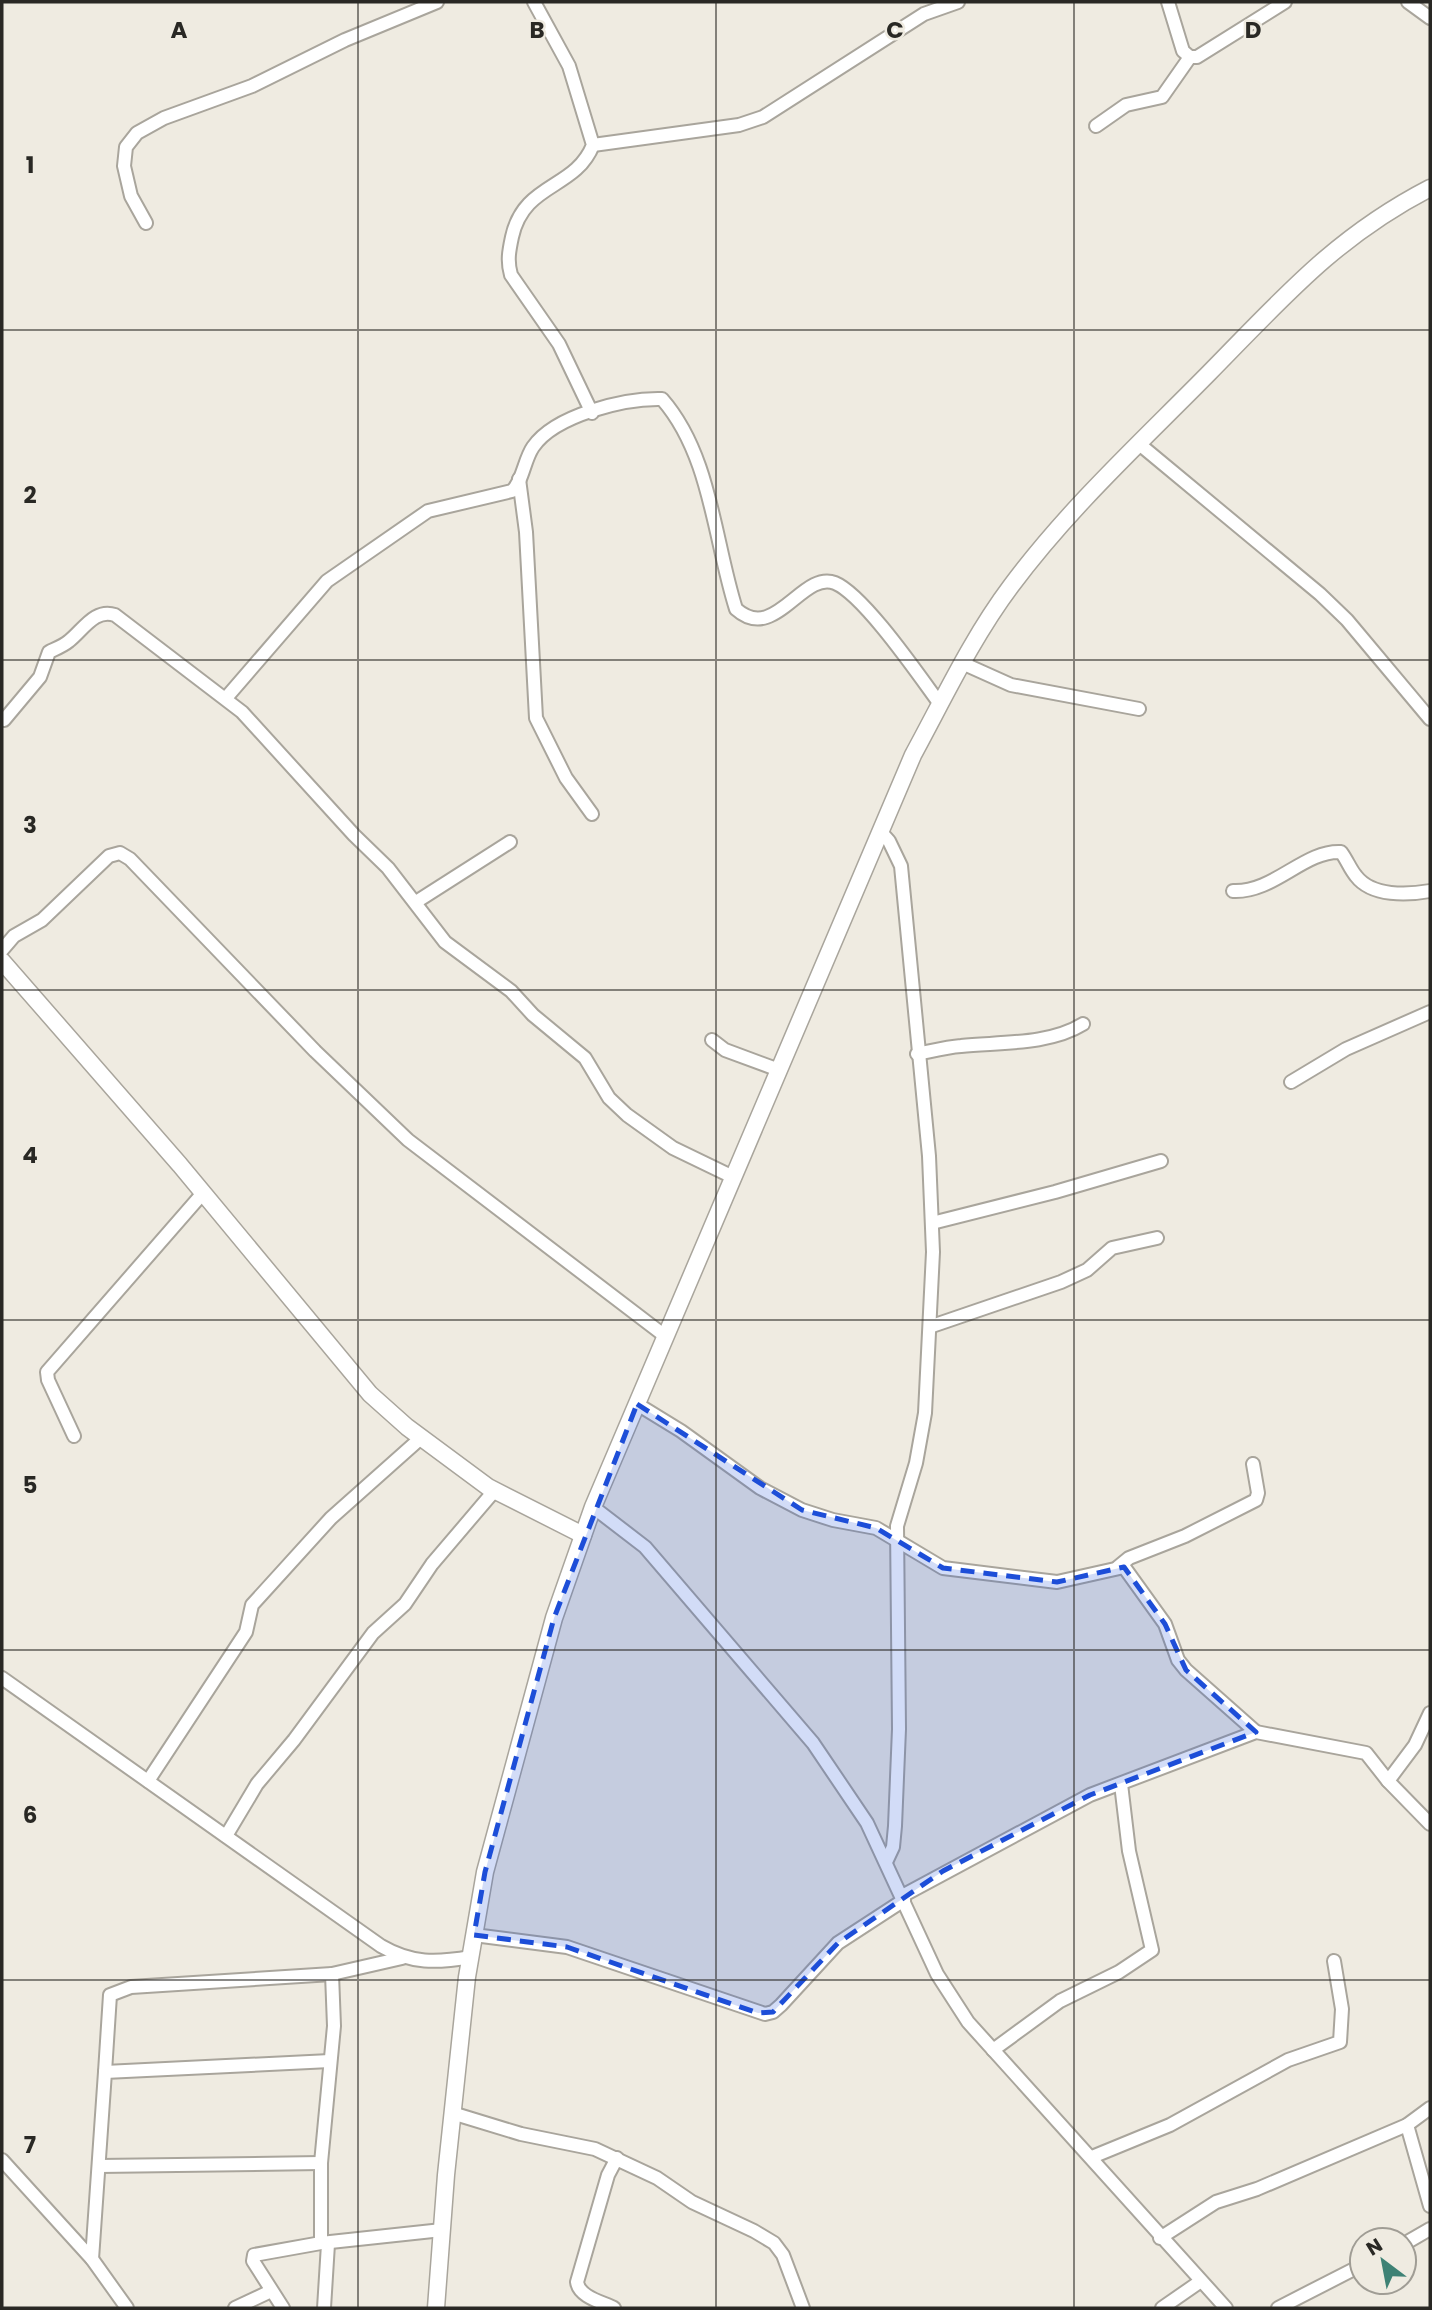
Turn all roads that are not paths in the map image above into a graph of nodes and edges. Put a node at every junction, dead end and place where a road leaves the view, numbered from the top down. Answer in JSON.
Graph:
{"nodes":[{"id":1,"x":437,"y":2,"type":"edge"},
{"id":2,"x":534,"y":2,"type":"edge"},
{"id":3,"x":958,"y":2,"type":"edge"},
{"id":4,"x":1168,"y":2,"type":"edge"},
{"id":5,"x":1285,"y":2,"type":"edge"},
{"id":6,"x":1408,"y":2,"type":"edge"},
{"id":7,"x":1430,"y":18,"type":"edge"},
{"id":8,"x":1190,"y":57,"type":"junction"},
{"id":9,"x":1096,"y":126,"type":"dead end"},
{"id":10,"x":593,"y":145,"type":"junction"},
{"id":11,"x":1430,"y":188,"type":"edge"},
{"id":12,"x":146,"y":223,"type":"dead end"},
{"id":13,"x":592,"y":412,"type":"junction"},
{"id":14,"x":1138,"y":443,"type":"junction"},
{"id":15,"x":519,"y":479,"type":"junction"},
{"id":16,"x":962,"y":663,"type":"junction"},
{"id":17,"x":226,"y":698,"type":"junction"},
{"id":18,"x":940,"y":705,"type":"junction"},
{"id":19,"x":1139,"y":709,"type":"dead end"},
{"id":20,"x":1430,"y":719,"type":"edge"},
{"id":21,"x":4,"y":720,"type":"dead end"},
{"id":22,"x":592,"y":814,"type":"dead end"},
{"id":23,"x":880,"y":831,"type":"junction"},
{"id":24,"x":510,"y":842,"type":"dead end"},
{"id":25,"x":1233,"y":891,"type":"dead end"},
{"id":26,"x":1430,"y":891,"type":"edge"},
{"id":27,"x":416,"y":902,"type":"junction"},
{"id":28,"x":2,"y":950,"type":"edge"},
{"id":29,"x":2,"y":961,"type":"edge"},
{"id":30,"x":1430,"y":1012,"type":"edge"},
{"id":31,"x":1083,"y":1024,"type":"dead end"},
{"id":32,"x":712,"y":1040,"type":"dead end"},
{"id":33,"x":917,"y":1054,"type":"junction"},
{"id":34,"x":779,"y":1070,"type":"junction"},
{"id":35,"x":1291,"y":1082,"type":"dead end"},
{"id":36,"x":1161,"y":1161,"type":"dead end"},
{"id":37,"x":733,"y":1177,"type":"junction"},
{"id":38,"x":203,"y":1193,"type":"junction"},
{"id":39,"x":932,"y":1223,"type":"junction"},
{"id":40,"x":1157,"y":1238,"type":"dead end"},
{"id":41,"x":932,"y":1326,"type":"junction"},
{"id":42,"x":666,"y":1336,"type":"junction"},
{"id":43,"x":637,"y":1404,"type":"junction"},
{"id":44,"x":74,"y":1436,"type":"dead end"},
{"id":45,"x":422,"y":1437,"type":"junction"},
{"id":46,"x":1254,"y":1464,"type":"dead end"},
{"id":47,"x":495,"y":1490,"type":"junction"},
{"id":48,"x":593,"y":1507,"type":"junction"},
{"id":49,"x":583,"y":1535,"type":"junction"},
{"id":50,"x":896,"y":1538,"type":"junction"},
{"id":51,"x":1118,"y":1567,"type":"junction"},
{"id":52,"x":2,"y":1678,"type":"edge"},
{"id":53,"x":1430,"y":1713,"type":"edge"},
{"id":54,"x":1256,"y":1732,"type":"junction"},
{"id":55,"x":1388,"y":1781,"type":"junction"},
{"id":56,"x":148,"y":1782,"type":"junction"},
{"id":57,"x":1121,"y":1784,"type":"junction"},
{"id":58,"x":1430,"y":1824,"type":"edge"},
{"id":59,"x":226,"y":1836,"type":"junction"},
{"id":60,"x":886,"y":1862,"type":"junction"},
{"id":61,"x":903,"y":1898,"type":"junction"},
{"id":62,"x":474,"y":1935,"type":"junction"},
{"id":63,"x":471,"y":1956,"type":"junction"},
{"id":64,"x":402,"y":1958,"type":"junction"},
{"id":65,"x":1334,"y":1961,"type":"dead end"},
{"id":66,"x":332,"y":1974,"type":"junction"},
{"id":67,"x":993,"y":2050,"type":"junction"},
{"id":68,"x":330,"y":2061,"type":"junction"},
{"id":69,"x":105,"y":2072,"type":"junction"},
{"id":70,"x":1430,"y":2108,"type":"edge"},
{"id":71,"x":453,"y":2113,"type":"junction"},
{"id":72,"x":1407,"y":2125,"type":"junction"},
{"id":73,"x":1092,"y":2157,"type":"junction"},
{"id":74,"x":617,"y":2158,"type":"junction"},
{"id":75,"x":2,"y":2160,"type":"edge"},
{"id":76,"x":321,"y":2163,"type":"junction"},
{"id":77,"x":99,"y":2166,"type":"junction"},
{"id":78,"x":1430,"y":2206,"type":"edge"},
{"id":79,"x":442,"y":2230,"type":"junction"},
{"id":80,"x":1160,"y":2238,"type":"junction"},
{"id":81,"x":324,"y":2243,"type":"junction"},
{"id":82,"x":92,"y":2259,"type":"junction"},
{"id":83,"x":1348,"y":2272,"type":"edge"},
{"id":84,"x":1201,"y":2281,"type":"junction"},
{"id":85,"x":271,"y":2291,"type":"junction"},
{"id":86,"x":127,"y":2308,"type":"edge"},
{"id":87,"x":235,"y":2308,"type":"edge"},
{"id":88,"x":284,"y":2308,"type":"edge"},
{"id":89,"x":324,"y":2308,"type":"edge"},
{"id":90,"x":436,"y":2308,"type":"edge"},
{"id":91,"x":614,"y":2308,"type":"edge"},
{"id":92,"x":803,"y":2308,"type":"edge"},
{"id":93,"x":1162,"y":2308,"type":"edge"},
{"id":94,"x":1226,"y":2308,"type":"edge"},
{"id":95,"x":1279,"y":2308,"type":"edge"}],
"edges":[{"from":1,"to":12,"type":"street"},
{"from":2,"to":10,"type":"street"},
{"from":3,"to":10,"type":"street"},
{"from":4,"to":8,"type":"street"},
{"from":5,"to":8,"type":"street"},
{"from":6,"to":7,"type":"street"},
{"from":8,"to":9,"type":"street"},
{"from":10,"to":13,"type":"street"},
{"from":11,"to":14,"type":"main road"},
{"from":13,"to":15,"type":"street"},
{"from":13,"to":18,"type":"street"},
{"from":14,"to":16,"type":"main road"},
{"from":14,"to":20,"type":"street"},
{"from":15,"to":17,"type":"street"},
{"from":15,"to":22,"type":"street"},
{"from":16,"to":18,"type":"main road"},
{"from":16,"to":19,"type":"street"},
{"from":17,"to":21,"type":"street"},
{"from":17,"to":27,"type":"street"},
{"from":18,"to":23,"type":"main road"},
{"from":23,"to":33,"type":"street"},
{"from":23,"to":34,"type":"main road"},
{"from":24,"to":27,"type":"street"},
{"from":25,"to":26,"type":"street"},
{"from":27,"to":37,"type":"street"},
{"from":28,"to":42,"type":"street"},
{"from":29,"to":38,"type":"main road"},
{"from":30,"to":35,"type":"street"},
{"from":31,"to":33,"type":"street"},
{"from":32,"to":34,"type":"street"},
{"from":33,"to":39,"type":"street"},
{"from":34,"to":37,"type":"main road"},
{"from":36,"to":39,"type":"street"},
{"from":37,"to":42,"type":"main road"},
{"from":38,"to":44,"type":"street"},
{"from":38,"to":45,"type":"main road"},
{"from":39,"to":41,"type":"street"},
{"from":40,"to":41,"type":"street"},
{"from":41,"to":50,"type":"street"},
{"from":42,"to":43,"type":"main road"},
{"from":43,"to":48,"type":"main road"},
{"from":43,"to":50,"type":"street"},
{"from":45,"to":47,"type":"main road"},
{"from":45,"to":56,"type":"street"},
{"from":46,"to":51,"type":"street"},
{"from":47,"to":49,"type":"main road"},
{"from":47,"to":59,"type":"street"},
{"from":48,"to":49,"type":"main road"},
{"from":48,"to":60,"type":"street"},
{"from":49,"to":62,"type":"main road"},
{"from":50,"to":51,"type":"street"},
{"from":50,"to":60,"type":"street"},
{"from":51,"to":54,"type":"street"},
{"from":52,"to":56,"type":"street"},
{"from":53,"to":55,"type":"street"},
{"from":54,"to":55,"type":"street"},
{"from":54,"to":57,"type":"street"},
{"from":55,"to":58,"type":"street"},
{"from":56,"to":59,"type":"street"},
{"from":57,"to":61,"type":"street"},
{"from":57,"to":67,"type":"street"},
{"from":59,"to":64,"type":"street"},
{"from":60,"to":61,"type":"street"},
{"from":61,"to":62,"type":"street"},
{"from":61,"to":67,"type":"street"},
{"from":62,"to":63,"type":"main road"},
{"from":63,"to":64,"type":"street"},
{"from":63,"to":71,"type":"main road"},
{"from":64,"to":66,"type":"street"},
{"from":65,"to":73,"type":"street"},
{"from":66,"to":68,"type":"street"},
{"from":66,"to":69,"type":"street"},
{"from":67,"to":73,"type":"street"},
{"from":68,"to":69,"type":"street"},
{"from":68,"to":76,"type":"street"},
{"from":69,"to":77,"type":"street"},
{"from":70,"to":72,"type":"street"},
{"from":71,"to":74,"type":"street"},
{"from":71,"to":79,"type":"main road"},
{"from":72,"to":78,"type":"street"},
{"from":72,"to":80,"type":"street"},
{"from":73,"to":80,"type":"street"},
{"from":74,"to":91,"type":"street"},
{"from":74,"to":92,"type":"street"},
{"from":75,"to":82,"type":"street"},
{"from":76,"to":77,"type":"street"},
{"from":76,"to":81,"type":"street"},
{"from":77,"to":82,"type":"street"},
{"from":79,"to":81,"type":"street"},
{"from":79,"to":90,"type":"main road"},
{"from":80,"to":84,"type":"street"},
{"from":81,"to":85,"type":"street"},
{"from":81,"to":89,"type":"street"},
{"from":82,"to":86,"type":"street"},
{"from":83,"to":95,"type":"street"},
{"from":84,"to":93,"type":"street"},
{"from":84,"to":94,"type":"street"},
{"from":85,"to":87,"type":"street"},
{"from":85,"to":88,"type":"street"}]}
